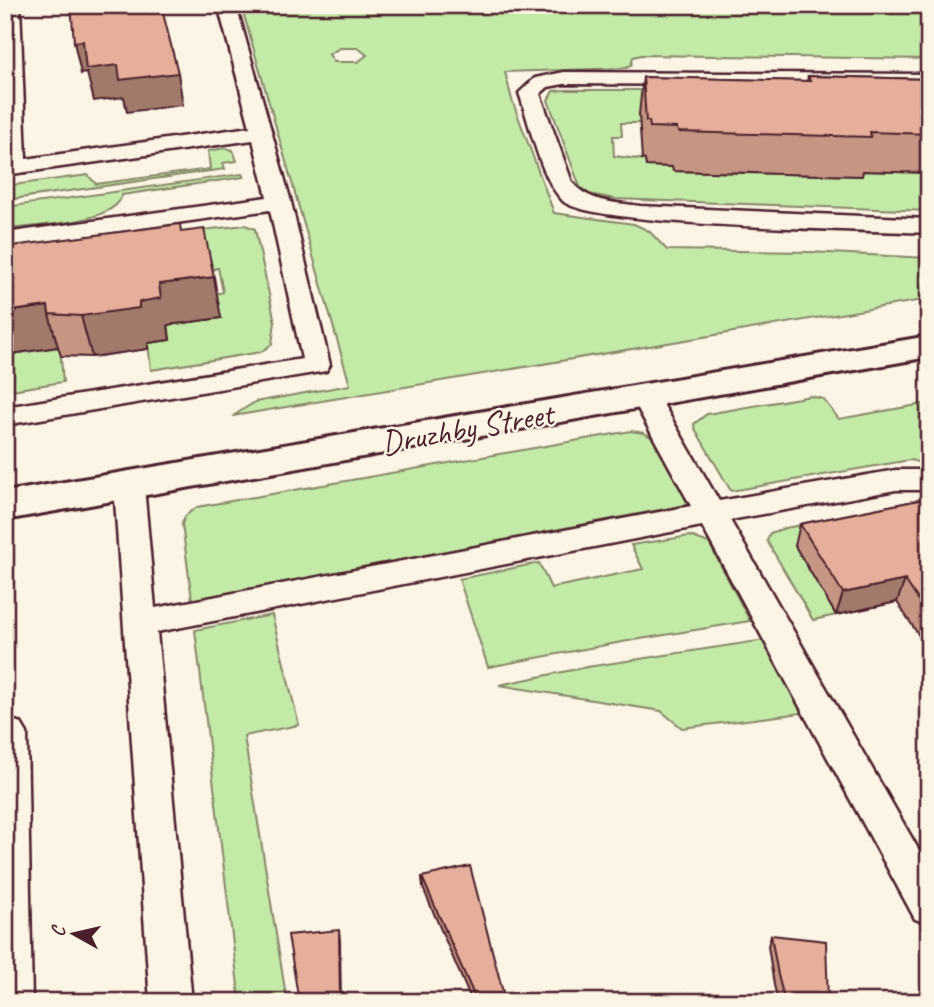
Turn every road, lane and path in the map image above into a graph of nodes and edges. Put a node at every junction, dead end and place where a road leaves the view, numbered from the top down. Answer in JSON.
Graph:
{"nodes":[{"id":1,"x":10,"y":5,"type":"edge"},
{"id":2,"x":227,"y":5,"type":"edge"},
{"id":3,"x":9,"y":61,"type":"edge"},
{"id":4,"x":929,"y":80,"type":"edge"},
{"id":5,"x":262,"y":132,"type":"junction"},
{"id":6,"x":10,"y":167,"type":"edge"},
{"id":7,"x":280,"y":202,"type":"junction"},
{"id":8,"x":929,"y":226,"type":"edge"},
{"id":9,"x":5,"y":240,"type":"edge"},
{"id":10,"x":929,"y":346,"type":"edge"},
{"id":11,"x":645,"y":396,"type":"junction"},
{"id":12,"x":5,"y":415,"type":"edge"},
{"id":13,"x":929,"y":480,"type":"edge"},
{"id":14,"x":129,"y":486,"type":"junction"},
{"id":15,"x":5,"y":506,"type":"edge"},
{"id":16,"x":712,"y":513,"type":"junction"},
{"id":17,"x":140,"y":623,"type":"junction"},
{"id":18,"x":5,"y":733,"type":"edge"},
{"id":19,"x":929,"y":906,"type":"edge"},
{"id":20,"x":11,"y":1002,"type":"edge"},
{"id":21,"x":171,"y":1002,"type":"edge"}],
"edges":[{"from":1,"to":3,"type":"lane"},
{"from":2,"to":5,"type":"lane"},
{"from":3,"to":6,"type":"lane"},
{"from":4,"to":8,"type":"lane"},
{"from":5,"to":6,"type":"lane"},
{"from":5,"to":7,"type":"lane"},
{"from":7,"to":9,"type":"lane"},
{"from":7,"to":12,"type":"lane"},
{"from":10,"to":11,"type":"street","name":"Druzhby Street"},
{"from":11,"to":14,"type":"street","name":"Druzhby Street"},
{"from":11,"to":16,"type":"lane"},
{"from":13,"to":16,"type":"lane"},
{"from":14,"to":15,"type":"street","name":"Druzhby Street"},
{"from":14,"to":17,"type":"lane"},
{"from":16,"to":17,"type":"lane"},
{"from":16,"to":19,"type":"lane"},
{"from":17,"to":21,"type":"lane"},
{"from":18,"to":20,"type":"lane"}]}
